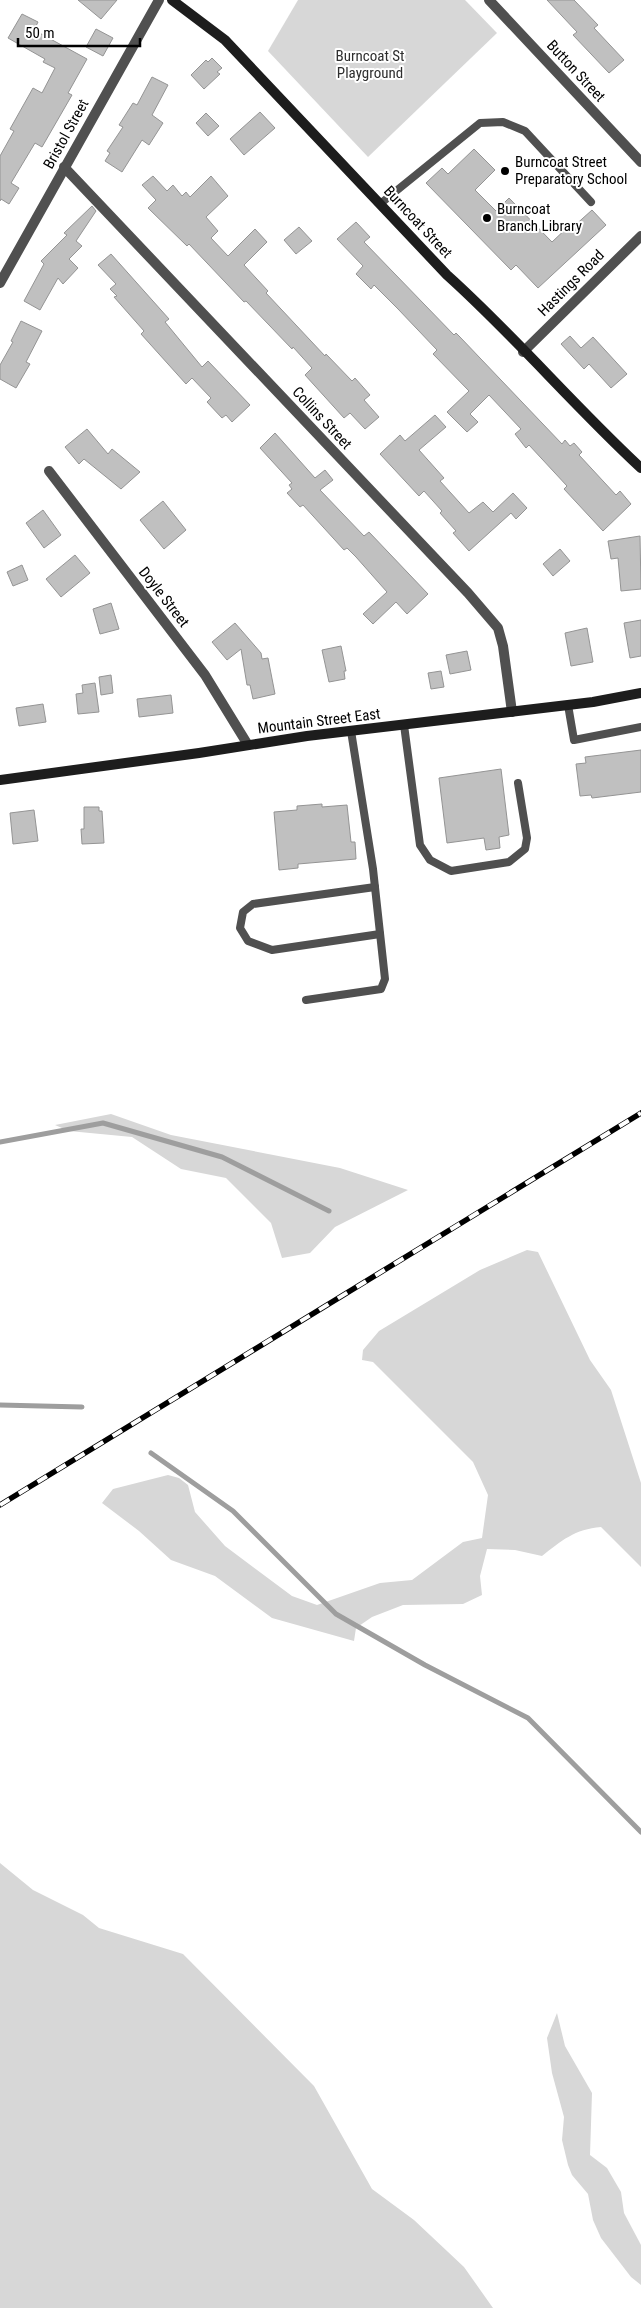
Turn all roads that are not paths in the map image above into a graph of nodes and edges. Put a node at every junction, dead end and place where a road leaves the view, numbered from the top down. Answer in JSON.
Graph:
{"nodes":[{"id":1,"x":159,"y":0,"type":"edge"},
{"id":2,"x":172,"y":0,"type":"edge"},
{"id":3,"x":489,"y":0,"type":"edge"},
{"id":4,"x":641,"y":162,"type":"edge"},
{"id":5,"x":64,"y":167,"type":"junction"},
{"id":6,"x":591,"y":202,"type":"dead end"},
{"id":7,"x":380,"y":204,"type":"junction"},
{"id":8,"x":641,"y":236,"type":"edge"},
{"id":9,"x":0,"y":283,"type":"edge"},
{"id":10,"x":523,"y":352,"type":"junction"},
{"id":11,"x":641,"y":468,"type":"edge"},
{"id":12,"x":49,"y":471,"type":"dead end"},
{"id":13,"x":641,"y":692,"type":"edge"},
{"id":14,"x":568,"y":705,"type":"junction"},
{"id":15,"x":512,"y":712,"type":"junction"},
{"id":16,"x":404,"y":725,"type":"junction"},
{"id":17,"x":641,"y":727,"type":"edge"},
{"id":18,"x":351,"y":731,"type":"junction"},
{"id":19,"x":248,"y":745,"type":"junction"},
{"id":20,"x":0,"y":780,"type":"edge"},
{"id":21,"x":518,"y":783,"type":"dead end"},
{"id":22,"x":375,"y":887,"type":"junction"},
{"id":23,"x":380,"y":934,"type":"junction"},
{"id":24,"x":306,"y":1000,"type":"dead end"}],
"edges":[{"from":1,"to":5,"type":"street","name":"Bristol Street"},
{"from":2,"to":7,"type":"main road","name":"Burncoat Street"},
{"from":3,"to":4,"type":"street","name":"Button Street"},
{"from":5,"to":9,"type":"street","name":"Bristol Street"},
{"from":5,"to":15,"type":"street","name":"Collins Street"},
{"from":6,"to":7,"type":"lane"},
{"from":7,"to":10,"type":"main road","name":"Burncoat Street"},
{"from":8,"to":10,"type":"street","name":"Hastings Road"},
{"from":10,"to":11,"type":"main road","name":"Burncoat Street"},
{"from":12,"to":19,"type":"street","name":"Doyle Street"},
{"from":13,"to":14,"type":"main road","name":"Mountain Street East"},
{"from":14,"to":15,"type":"main road","name":"Mountain Street East"},
{"from":14,"to":17,"type":"lane"},
{"from":15,"to":16,"type":"main road","name":"Mountain Street East"},
{"from":16,"to":18,"type":"main road","name":"Mountain Street East"},
{"from":16,"to":21,"type":"lane"},
{"from":18,"to":19,"type":"main road","name":"Mountain Street East"},
{"from":18,"to":22,"type":"lane"},
{"from":19,"to":20,"type":"main road","name":"Mountain Street East"},
{"from":22,"to":23,"type":"lane"},
{"from":22,"to":23,"type":"lane"},
{"from":23,"to":24,"type":"lane"}]}
